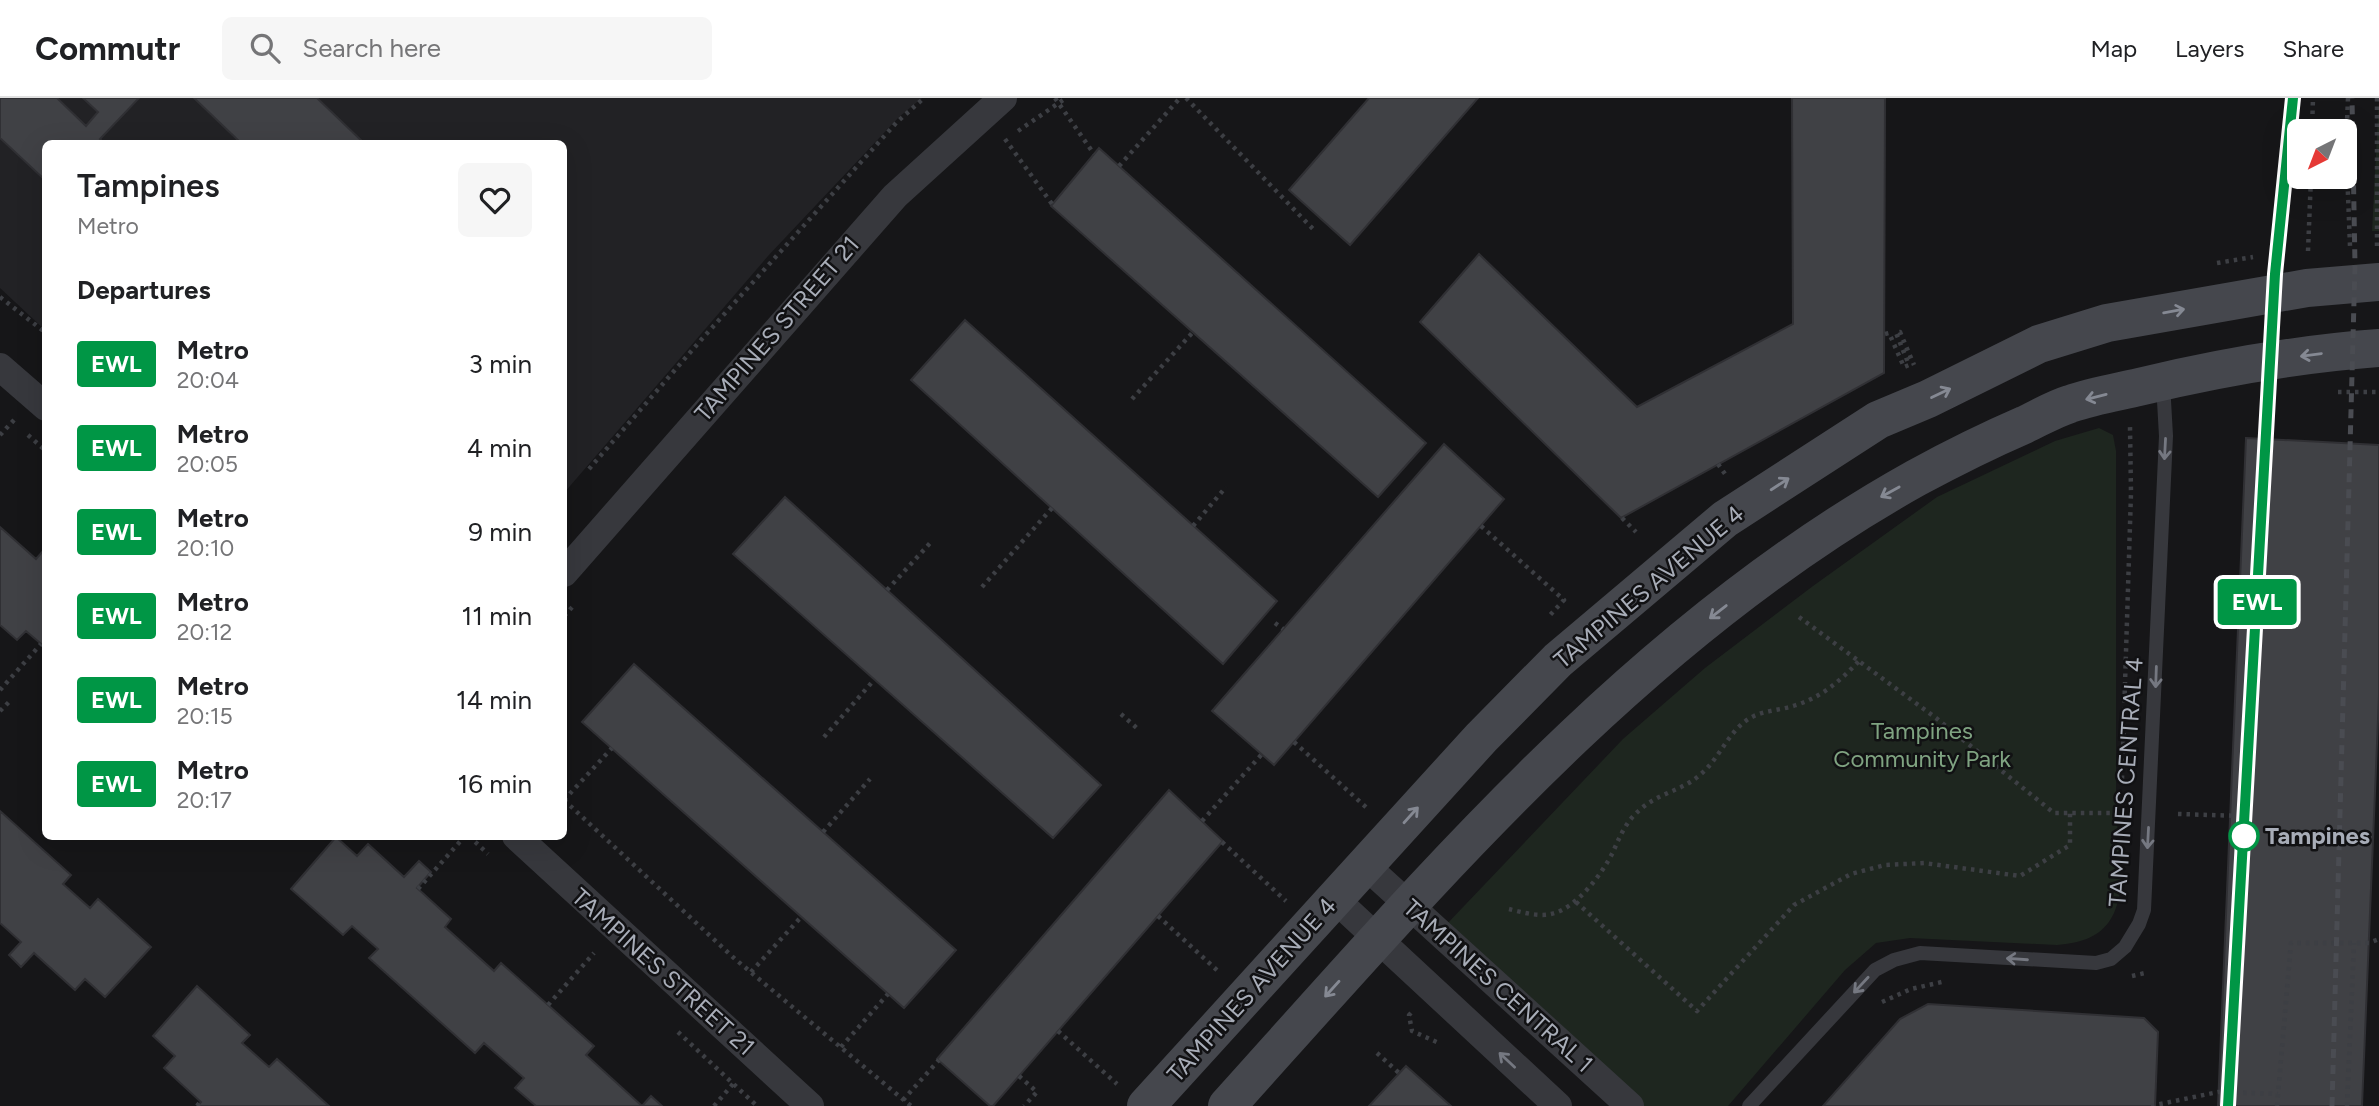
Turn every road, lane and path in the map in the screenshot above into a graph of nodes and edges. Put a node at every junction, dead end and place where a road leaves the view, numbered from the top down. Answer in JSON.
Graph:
{"nodes":[{"id":1,"x":924,"y":98,"type":"edge"},
{"id":2,"x":1055,"y":98,"type":"edge"},
{"id":3,"x":1180,"y":98,"type":"edge"},
{"id":4,"x":1186,"y":98,"type":"edge"},
{"id":5,"x":2313,"y":98,"type":"edge"},
{"id":6,"x":2348,"y":98,"type":"edge"},
{"id":7,"x":2377,"y":98,"type":"edge"},
{"id":8,"x":995,"y":106,"type":"edge"},
{"id":9,"x":2312,"y":119,"type":"edge"},
{"id":10,"x":1094,"y":154,"type":"dead end"},
{"id":11,"x":1119,"y":166,"type":"dead end"},
{"id":12,"x":2311,"y":189,"type":"edge"},
{"id":13,"x":1052,"y":204,"type":"dead end"},
{"id":14,"x":1313,"y":229,"type":"dead end"},
{"id":15,"x":2350,"y":246,"type":"dead end"},
{"id":16,"x":2379,"y":248,"type":"edge"},
{"id":17,"x":2308,"y":251,"type":"dead end"},
{"id":18,"x":2379,"y":282,"type":"edge"},
{"id":19,"x":0,"y":297,"type":"edge"},
{"id":20,"x":42,"y":330,"type":"edge"},
{"id":21,"x":1193,"y":332,"type":"dead end"},
{"id":22,"x":1885,"y":334,"type":"dead end"},
{"id":23,"x":2379,"y":348,"type":"edge"},
{"id":24,"x":1915,"y":366,"type":"dead end"},
{"id":25,"x":0,"y":367,"type":"edge"},
{"id":26,"x":2162,"y":381,"type":"junction"},
{"id":27,"x":1132,"y":399,"type":"dead end"},
{"id":28,"x":42,"y":404,"type":"edge"},
{"id":29,"x":2130,"y":425,"type":"dead end"},
{"id":30,"x":1718,"y":464,"type":"dead end"},
{"id":31,"x":589,"y":468,"type":"dead end"},
{"id":32,"x":1723,"y":470,"type":"dead end"},
{"id":33,"x":1226,"y":487,"type":"dead end"},
{"id":34,"x":1052,"y":508,"type":"dead end"},
{"id":35,"x":1622,"y":517,"type":"dead end"},
{"id":36,"x":1193,"y":526,"type":"dead end"},
{"id":37,"x":1481,"y":526,"type":"dead end"},
{"id":38,"x":1636,"y":532,"type":"dead end"},
{"id":39,"x":932,"y":541,"type":"dead end"},
{"id":40,"x":567,"y":570,"type":"edge"},
{"id":41,"x":982,"y":587,"type":"dead end"},
{"id":42,"x":887,"y":590,"type":"dead end"},
{"id":43,"x":1564,"y":600,"type":"dead end"},
{"id":44,"x":1799,"y":617,"type":"dead end"},
{"id":45,"x":1275,"y":623,"type":"dead end"},
{"id":46,"x":1283,"y":629,"type":"dead end"},
{"id":47,"x":41,"y":644,"type":"dead end"},
{"id":48,"x":1860,"y":660,"type":"junction"},
{"id":49,"x":874,"y":680,"type":"dead end"},
{"id":50,"x":0,"y":690,"type":"edge"},
{"id":51,"x":9,"y":702,"type":"dead end"},
{"id":52,"x":0,"y":712,"type":"edge"},
{"id":53,"x":1121,"y":714,"type":"dead end"},
{"id":54,"x":1139,"y":730,"type":"dead end"},
{"id":55,"x":824,"y":737,"type":"dead end"},
{"id":56,"x":1294,"y":742,"type":"dead end"},
{"id":57,"x":612,"y":748,"type":"dead end"},
{"id":58,"x":1262,"y":754,"type":"dead end"},
{"id":59,"x":870,"y":779,"type":"dead end"},
{"id":60,"x":2122,"y":786,"type":"dead end"},
{"id":61,"x":567,"y":797,"type":"edge"},
{"id":62,"x":2122,"y":799,"type":"dead end"},
{"id":63,"x":567,"y":803,"type":"edge"},
{"id":64,"x":2070,"y":813,"type":"junction"},
{"id":65,"x":2121,"y":813,"type":"junction"},
{"id":66,"x":2178,"y":814,"type":"dead end"},
{"id":67,"x":2243,"y":816,"type":"dead end"},
{"id":68,"x":1377,"y":817,"type":"dead end"},
{"id":69,"x":1202,"y":821,"type":"dead end"},
{"id":70,"x":2121,"y":821,"type":"dead end"},
{"id":71,"x":823,"y":832,"type":"dead end"},
{"id":72,"x":461,"y":840,"type":"edge"},
{"id":73,"x":520,"y":840,"type":"edge"},
{"id":74,"x":1222,"y":842,"type":"dead end"},
{"id":75,"x":1366,"y":866,"type":"junction"},
{"id":76,"x":418,"y":889,"type":"dead end"},
{"id":77,"x":1280,"y":896,"type":"dead end"},
{"id":78,"x":1335,"y":898,"type":"junction"},
{"id":79,"x":1576,"y":902,"type":"junction"},
{"id":80,"x":1410,"y":905,"type":"junction"},
{"id":81,"x":1509,"y":909,"type":"dead end"},
{"id":82,"x":802,"y":916,"type":"dead end"},
{"id":83,"x":1158,"y":916,"type":"dead end"},
{"id":84,"x":1378,"y":939,"type":"junction"},
{"id":85,"x":2379,"y":939,"type":"edge"},
{"id":86,"x":2354,"y":943,"type":"junction"},
{"id":87,"x":594,"y":953,"type":"dead end"},
{"id":88,"x":1213,"y":967,"type":"dead end"},
{"id":89,"x":751,"y":972,"type":"junction"},
{"id":90,"x":888,"y":994,"type":"dead end"},
{"id":91,"x":548,"y":1005,"type":"dead end"},
{"id":92,"x":1058,"y":1031,"type":"dead end"},
{"id":93,"x":841,"y":1048,"type":"junction"},
{"id":94,"x":1377,"y":1053,"type":"dead end"},
{"id":95,"x":939,"y":1060,"type":"dead end"},
{"id":96,"x":1399,"y":1073,"type":"dead end"},
{"id":97,"x":1019,"y":1076,"type":"dead end"},
{"id":98,"x":1114,"y":1082,"type":"dead end"},
{"id":99,"x":733,"y":1084,"type":"dead end"},
{"id":100,"x":2278,"y":1094,"type":"junction"},
{"id":101,"x":903,"y":1100,"type":"junction"},
{"id":102,"x":714,"y":1106,"type":"edge"},
{"id":103,"x":810,"y":1106,"type":"edge"},
{"id":104,"x":911,"y":1106,"type":"edge"},
{"id":105,"x":1024,"y":1106,"type":"edge"},
{"id":106,"x":1146,"y":1106,"type":"edge"},
{"id":107,"x":1227,"y":1106,"type":"edge"},
{"id":108,"x":1558,"y":1106,"type":"edge"},
{"id":109,"x":1630,"y":1106,"type":"edge"},
{"id":110,"x":1749,"y":1106,"type":"edge"},
{"id":111,"x":2151,"y":1106,"type":"edge"},
{"id":112,"x":2277,"y":1106,"type":"edge"},
{"id":113,"x":2347,"y":1106,"type":"edge"}],
"edges":[{"from":1,"to":31,"type":"path"},
{"from":2,"to":10,"type":"path"},
{"from":3,"to":11,"type":"path"},
{"from":4,"to":14,"type":"path"},
{"from":5,"to":9,"type":"path"},
{"from":6,"to":15,"type":"path"},
{"from":7,"to":16,"type":"path"},
{"from":8,"to":13,"type":"path"},
{"from":8,"to":40,"type":"street","name":"TAMPINES STREET 21"},
{"from":12,"to":17,"type":"path"},
{"from":75,"to":18,"type":"main road","name":"TAMPINES AVENUE 4","one_way":true},
{"from":19,"to":20,"type":"path"},
{"from":21,"to":27,"type":"path"},
{"from":22,"to":24,"type":"path"},
{"from":23,"to":26,"type":"main road","one_way":true},
{"from":25,"to":28,"type":"street"},
{"from":26,"to":80,"type":"main road","one_way":true},
{"from":26,"to":110,"type":"lane","name":"TAMPINES CENTRAL 4","one_way":true},
{"from":29,"to":60,"type":"path"},
{"from":30,"to":32,"type":"path"},
{"from":33,"to":36,"type":"path"},
{"from":34,"to":41,"type":"path"},
{"from":35,"to":38,"type":"path"},
{"from":37,"to":43,"type":"path"},
{"from":39,"to":42,"type":"path"},
{"from":44,"to":48,"type":"path"},
{"from":45,"to":46,"type":"path"},
{"from":47,"to":50,"type":"path"},
{"from":48,"to":64,"type":"path"},
{"from":48,"to":79,"type":"path"},
{"from":49,"to":55,"type":"path"},
{"from":51,"to":52,"type":"path"},
{"from":53,"to":54,"type":"path"},
{"from":56,"to":68,"type":"path"},
{"from":57,"to":61,"type":"path"},
{"from":58,"to":69,"type":"path"},
{"from":59,"to":71,"type":"path"},
{"from":62,"to":65,"type":"path"},
{"from":63,"to":89,"type":"path"},
{"from":64,"to":65,"type":"path"},
{"from":64,"to":79,"type":"path"},
{"from":65,"to":70,"type":"path"},
{"from":66,"to":67,"type":"path"},
{"from":72,"to":76,"type":"path"},
{"from":73,"to":103,"type":"street","name":"TAMPINES STREET 21"},
{"from":74,"to":77,"type":"path"},
{"from":75,"to":78,"type":"main road","name":"TAMPINES AVENUE 4"},
{"from":75,"to":80,"type":"street","name":"TAMPINES CENTRAL 1"},
{"from":78,"to":84,"type":"street","name":"TAMPINES CENTRAL 1"},
{"from":78,"to":106,"type":"main road","name":"TAMPINES AVENUE 4"},
{"from":79,"to":81,"type":"path"},
{"from":80,"to":84,"type":"main road"},
{"from":80,"to":109,"type":"street","name":"TAMPINES CENTRAL 1"},
{"from":82,"to":89,"type":"path"},
{"from":83,"to":88,"type":"path"},
{"from":84,"to":107,"type":"main road","one_way":true},
{"from":108,"to":84,"type":"street","name":"TAMPINES CENTRAL 1","one_way":true},
{"from":85,"to":86,"type":"path"},
{"from":86,"to":100,"type":"path"},
{"from":86,"to":113,"type":"path"},
{"from":87,"to":91,"type":"path"},
{"from":89,"to":93,"type":"path"},
{"from":90,"to":93,"type":"path"},
{"from":92,"to":98,"type":"path"},
{"from":93,"to":101,"type":"path"},
{"from":94,"to":96,"type":"path"},
{"from":95,"to":101,"type":"path"},
{"from":97,"to":105,"type":"path"},
{"from":99,"to":102,"type":"path"},
{"from":100,"to":111,"type":"path"},
{"from":100,"to":112,"type":"path"},
{"from":101,"to":104,"type":"path"}]}
